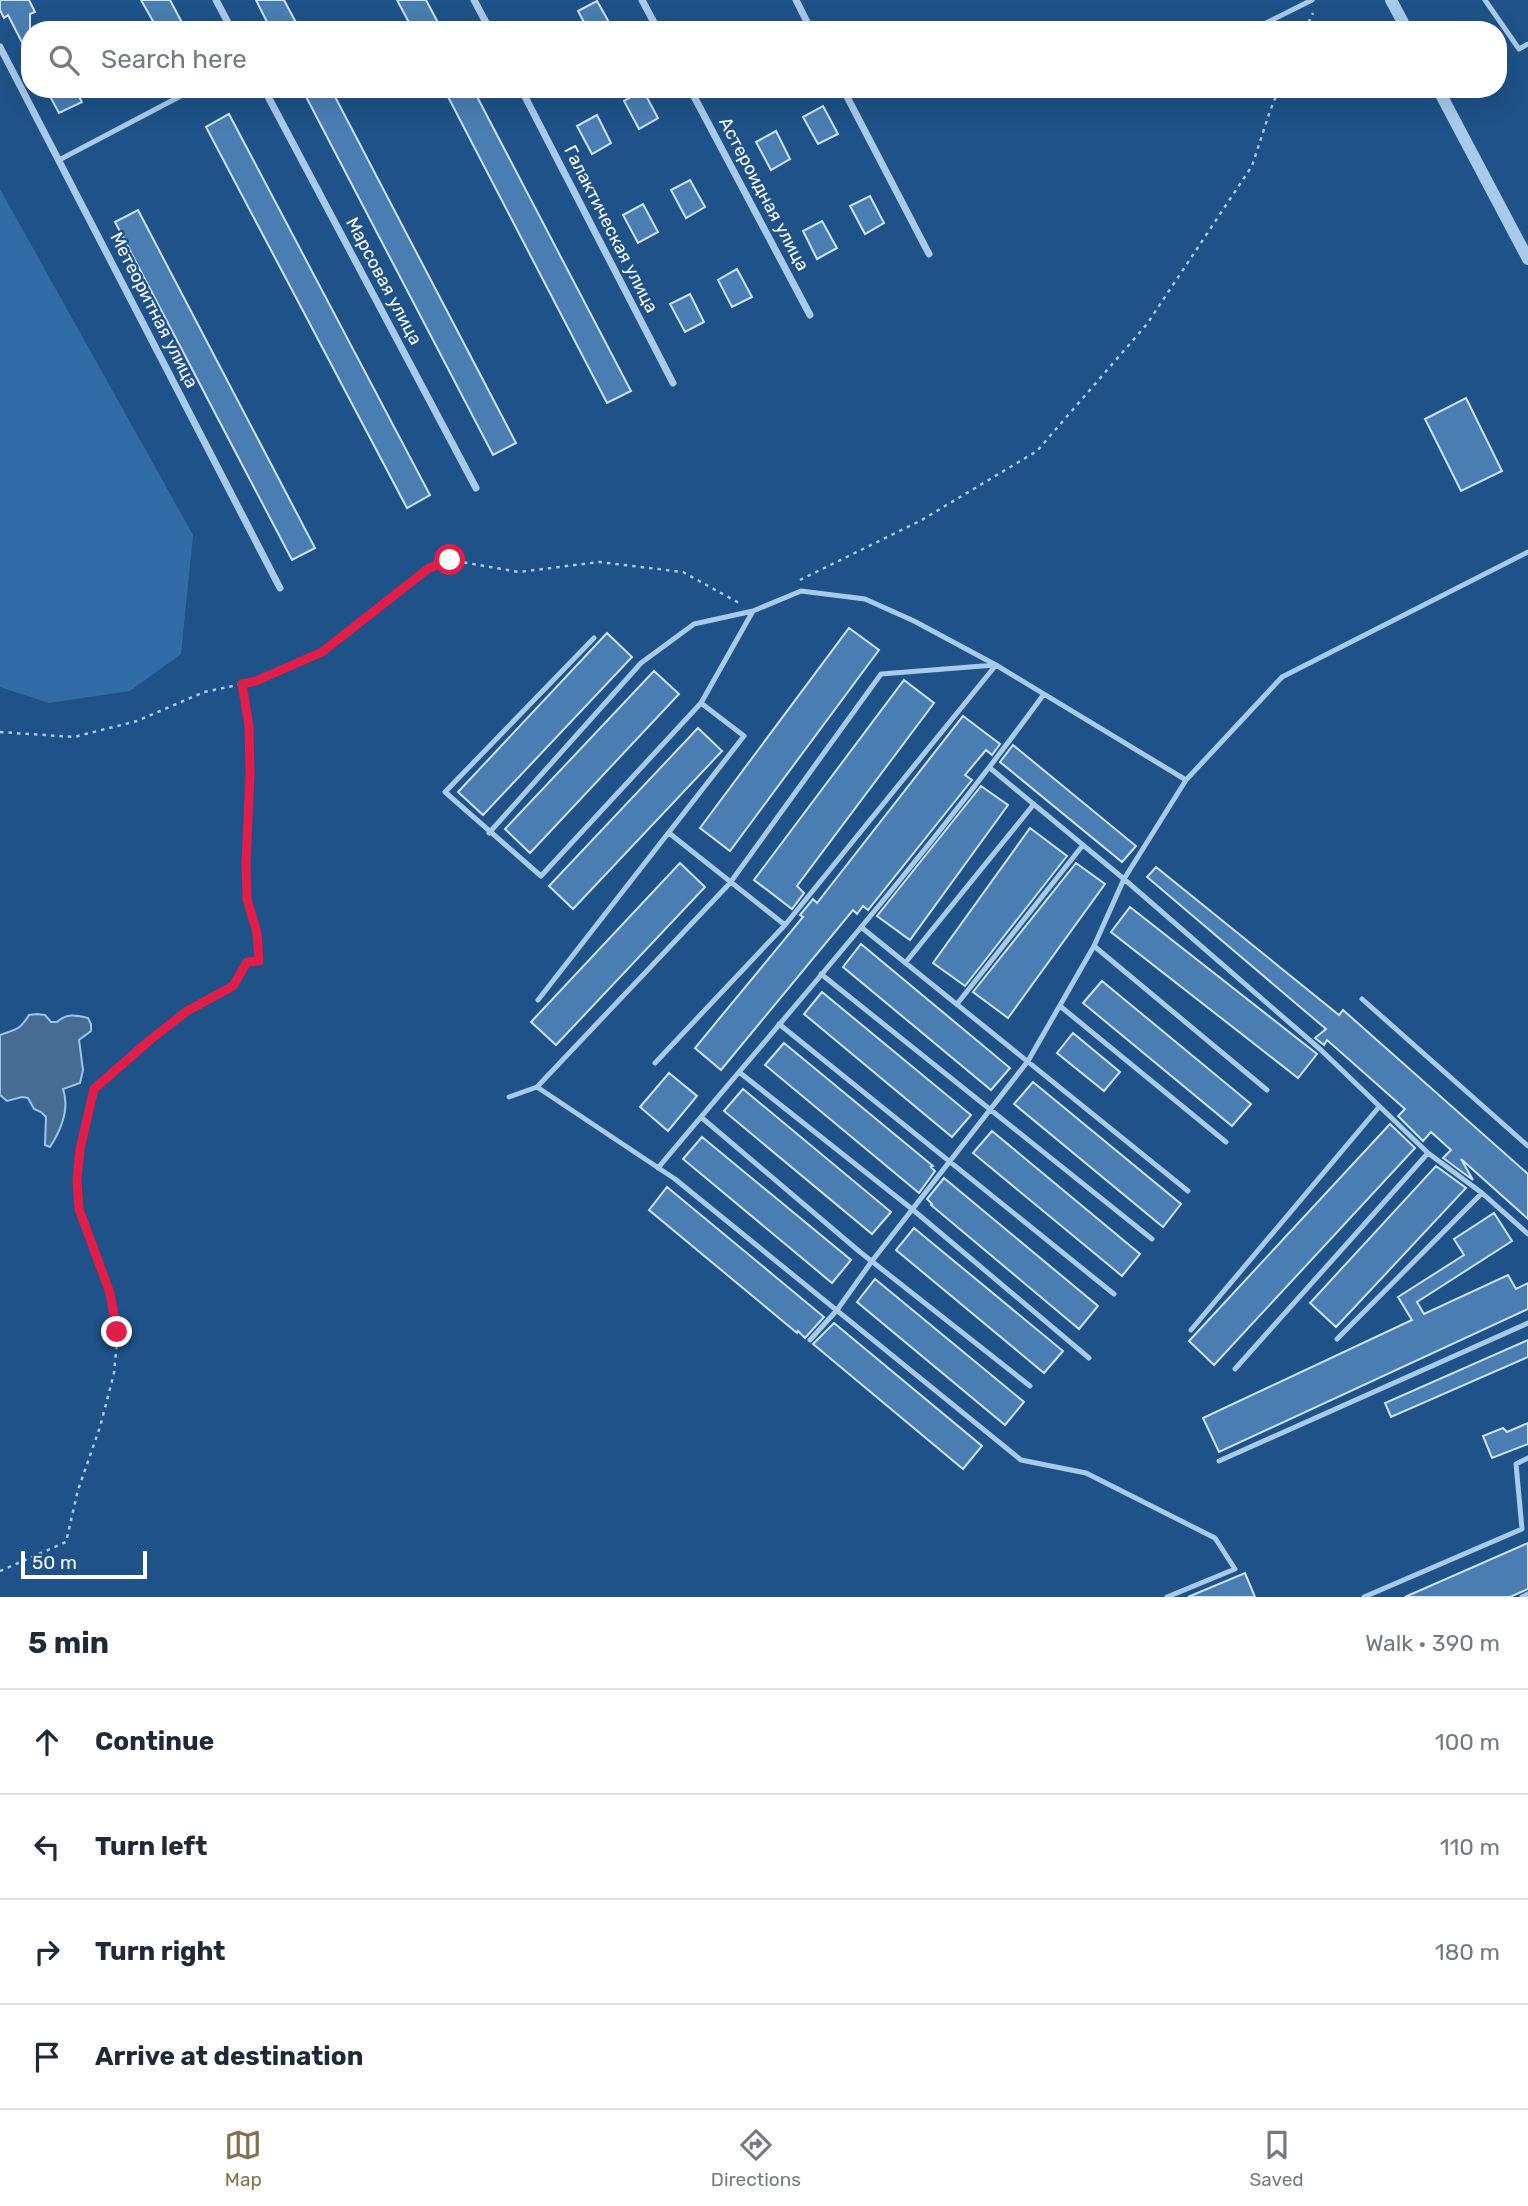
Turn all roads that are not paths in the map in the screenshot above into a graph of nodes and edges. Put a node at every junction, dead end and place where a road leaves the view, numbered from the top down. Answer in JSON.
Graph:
{"nodes":[{"id":1,"x":216,"y":0,"type":"edge"},
{"id":2,"x":474,"y":0,"type":"edge"},
{"id":3,"x":642,"y":0,"type":"edge"},
{"id":4,"x":796,"y":0,"type":"edge"},
{"id":5,"x":1312,"y":0,"type":"edge"},
{"id":6,"x":1391,"y":0,"type":"edge"},
{"id":7,"x":1485,"y":0,"type":"edge"},
{"id":8,"x":227,"y":21,"type":"edge"},
{"id":9,"x":485,"y":21,"type":"edge"},
{"id":10,"x":653,"y":21,"type":"edge"},
{"id":11,"x":806,"y":21,"type":"edge"},
{"id":12,"x":1270,"y":21,"type":"edge"},
{"id":13,"x":1402,"y":21,"type":"edge"},
{"id":14,"x":1500,"y":21,"type":"edge"},
{"id":15,"x":1507,"y":32,"type":"edge"},
{"id":16,"x":1528,"y":44,"type":"edge"},
{"id":17,"x":0,"y":47,"type":"edge"},
{"id":18,"x":21,"y":87,"type":"edge"},
{"id":19,"x":27,"y":98,"type":"edge"},
{"id":20,"x":177,"y":98,"type":"edge"},
{"id":21,"x":269,"y":98,"type":"edge"},
{"id":22,"x":526,"y":98,"type":"edge"},
{"id":23,"x":695,"y":98,"type":"edge"},
{"id":24,"x":848,"y":98,"type":"edge"},
{"id":25,"x":1443,"y":98,"type":"edge"},
{"id":26,"x":59,"y":160,"type":"junction"},
{"id":27,"x":929,"y":254,"type":"dead end"},
{"id":28,"x":1528,"y":259,"type":"edge"},
{"id":29,"x":810,"y":315,"type":"dead end"},
{"id":30,"x":673,"y":383,"type":"dead end"},
{"id":31,"x":476,"y":488,"type":"dead end"},
{"id":32,"x":1528,"y":552,"type":"edge"},
{"id":33,"x":280,"y":588,"type":"dead end"},
{"id":34,"x":752,"y":611,"type":"junction"},
{"id":35,"x":594,"y":638,"type":"dead end"},
{"id":36,"x":996,"y":665,"type":"junction"},
{"id":37,"x":1044,"y":694,"type":"junction"},
{"id":38,"x":701,"y":703,"type":"junction"},
{"id":39,"x":990,"y":768,"type":"junction"},
{"id":40,"x":1186,"y":780,"type":"junction"},
{"id":41,"x":1034,"y":804,"type":"junction"},
{"id":42,"x":489,"y":833,"type":"junction"},
{"id":43,"x":669,"y":834,"type":"junction"},
{"id":44,"x":1083,"y":845,"type":"junction"},
{"id":45,"x":1124,"y":879,"type":"junction"},
{"id":46,"x":730,"y":883,"type":"junction"},
{"id":47,"x":785,"y":925,"type":"junction"},
{"id":48,"x":861,"y":927,"type":"junction"},
{"id":49,"x":1094,"y":946,"type":"junction"},
{"id":50,"x":906,"y":962,"type":"junction"},
{"id":51,"x":821,"y":974,"type":"junction"},
{"id":52,"x":1362,"y":999,"type":"dead end"},
{"id":53,"x":538,"y":1000,"type":"dead end"},
{"id":54,"x":957,"y":1004,"type":"junction"},
{"id":55,"x":1060,"y":1006,"type":"junction"},
{"id":56,"x":779,"y":1024,"type":"junction"},
{"id":57,"x":1028,"y":1060,"type":"junction"},
{"id":58,"x":654,"y":1062,"type":"dead end"},
{"id":59,"x":739,"y":1072,"type":"junction"},
{"id":60,"x":537,"y":1087,"type":"junction"},
{"id":61,"x":1267,"y":1090,"type":"dead end"},
{"id":62,"x":509,"y":1097,"type":"dead end"},
{"id":63,"x":1379,"y":1107,"type":"junction"},
{"id":64,"x":990,"y":1110,"type":"junction"},
{"id":65,"x":701,"y":1117,"type":"junction"},
{"id":66,"x":1226,"y":1142,"type":"dead end"},
{"id":67,"x":1528,"y":1146,"type":"edge"},
{"id":68,"x":1428,"y":1153,"type":"junction"},
{"id":69,"x":950,"y":1161,"type":"junction"},
{"id":70,"x":658,"y":1168,"type":"junction"},
{"id":71,"x":1188,"y":1191,"type":"dead end"},
{"id":72,"x":1482,"y":1193,"type":"junction"},
{"id":73,"x":912,"y":1209,"type":"junction"},
{"id":74,"x":1528,"y":1234,"type":"edge"},
{"id":75,"x":1152,"y":1239,"type":"dead end"},
{"id":76,"x":872,"y":1261,"type":"junction"},
{"id":77,"x":1114,"y":1294,"type":"dead end"},
{"id":78,"x":837,"y":1310,"type":"junction"},
{"id":79,"x":1528,"y":1323,"type":"edge"},
{"id":80,"x":1191,"y":1330,"type":"dead end"},
{"id":81,"x":1337,"y":1339,"type":"dead end"},
{"id":82,"x":810,"y":1340,"type":"dead end"},
{"id":83,"x":1089,"y":1358,"type":"dead end"},
{"id":84,"x":1235,"y":1369,"type":"dead end"},
{"id":85,"x":1030,"y":1386,"type":"dead end"},
{"id":86,"x":1528,"y":1458,"type":"edge"},
{"id":87,"x":1219,"y":1461,"type":"dead end"},
{"id":88,"x":1525,"y":1528,"type":"edge"},
{"id":89,"x":1528,"y":1594,"type":"edge"},
{"id":90,"x":1167,"y":1597,"type":"edge"},
{"id":91,"x":1364,"y":1597,"type":"edge"},
{"id":92,"x":1522,"y":1597,"type":"edge"}],
"edges":[{"from":1,"to":8,"type":"street"},
{"from":2,"to":9,"type":"street"},
{"from":3,"to":10,"type":"street"},
{"from":4,"to":11,"type":"street"},
{"from":5,"to":12,"type":"lane"},
{"from":6,"to":13,"type":"street"},
{"from":7,"to":14,"type":"lane"},
{"from":15,"to":16,"type":"lane"},
{"from":17,"to":18,"type":"street","name":"Метеоритная улица"},
{"from":19,"to":26,"type":"street","name":"Метеоритная улица"},
{"from":20,"to":26,"type":"lane"},
{"from":21,"to":31,"type":"street","name":"Марсовая улица"},
{"from":22,"to":30,"type":"street","name":"Галактическая улица"},
{"from":23,"to":29,"type":"street","name":"Астероидная улица"},
{"from":24,"to":27,"type":"street"},
{"from":25,"to":28,"type":"street"},
{"from":26,"to":33,"type":"street","name":"Метеоритная улица"},
{"from":32,"to":40,"type":"lane"},
{"from":34,"to":36,"type":"lane"},
{"from":34,"to":38,"type":"lane"},
{"from":34,"to":42,"type":"lane"},
{"from":35,"to":42,"type":"lane"},
{"from":36,"to":37,"type":"lane"},
{"from":36,"to":46,"type":"lane"},
{"from":36,"to":47,"type":"lane"},
{"from":37,"to":39,"type":"lane"},
{"from":37,"to":40,"type":"lane"},
{"from":38,"to":42,"type":"lane"},
{"from":38,"to":43,"type":"lane"},
{"from":39,"to":41,"type":"lane"},
{"from":39,"to":48,"type":"lane"},
{"from":40,"to":45,"type":"lane"},
{"from":41,"to":44,"type":"lane"},
{"from":41,"to":50,"type":"lane"},
{"from":43,"to":46,"type":"lane"},
{"from":43,"to":53,"type":"lane"},
{"from":44,"to":45,"type":"lane"},
{"from":44,"to":54,"type":"lane"},
{"from":45,"to":49,"type":"lane"},
{"from":45,"to":63,"type":"lane"},
{"from":46,"to":47,"type":"lane"},
{"from":46,"to":60,"type":"lane"},
{"from":47,"to":58,"type":"lane"},
{"from":48,"to":50,"type":"lane"},
{"from":48,"to":51,"type":"lane"},
{"from":49,"to":55,"type":"lane"},
{"from":49,"to":61,"type":"lane"},
{"from":50,"to":54,"type":"lane"},
{"from":51,"to":56,"type":"lane"},
{"from":51,"to":64,"type":"lane"},
{"from":52,"to":67,"type":"lane"},
{"from":54,"to":57,"type":"lane"},
{"from":55,"to":57,"type":"lane"},
{"from":55,"to":66,"type":"lane"},
{"from":56,"to":59,"type":"lane"},
{"from":56,"to":69,"type":"lane"},
{"from":57,"to":64,"type":"lane"},
{"from":57,"to":71,"type":"lane"},
{"from":59,"to":65,"type":"lane"},
{"from":59,"to":73,"type":"lane"},
{"from":60,"to":62,"type":"lane"},
{"from":60,"to":70,"type":"lane"},
{"from":63,"to":68,"type":"lane"},
{"from":63,"to":80,"type":"lane"},
{"from":64,"to":69,"type":"lane"},
{"from":64,"to":75,"type":"lane"},
{"from":65,"to":70,"type":"lane"},
{"from":65,"to":76,"type":"lane"},
{"from":68,"to":72,"type":"lane"},
{"from":68,"to":84,"type":"lane"},
{"from":69,"to":73,"type":"lane"},
{"from":69,"to":77,"type":"lane"},
{"from":70,"to":78,"type":"lane"},
{"from":72,"to":74,"type":"lane"},
{"from":72,"to":81,"type":"lane"},
{"from":73,"to":76,"type":"lane"},
{"from":73,"to":83,"type":"lane"},
{"from":76,"to":78,"type":"lane"},
{"from":76,"to":85,"type":"lane"},
{"from":78,"to":82,"type":"lane"},
{"from":78,"to":90,"type":"lane"},
{"from":79,"to":87,"type":"lane"},
{"from":86,"to":88,"type":"lane"},
{"from":88,"to":91,"type":"lane"},
{"from":89,"to":92,"type":"lane"}]}
